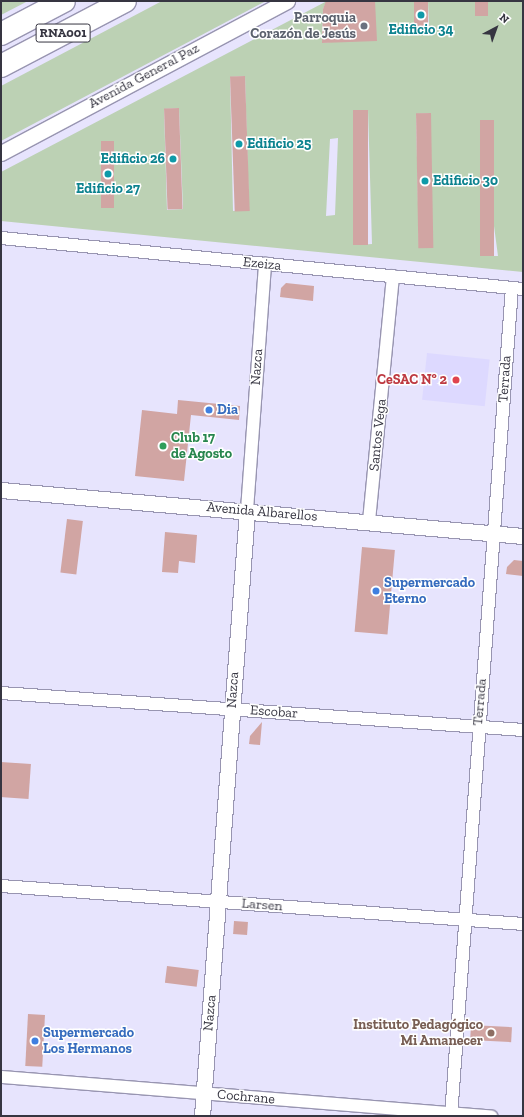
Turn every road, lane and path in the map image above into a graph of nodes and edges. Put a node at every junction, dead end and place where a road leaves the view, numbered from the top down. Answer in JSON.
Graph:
{"nodes":[{"id":1,"x":64,"y":1,"type":"edge"},
{"id":2,"x":125,"y":1,"type":"edge"},
{"id":3,"x":287,"y":1,"type":"edge"},
{"id":4,"x":1,"y":34,"type":"edge"},
{"id":5,"x":1,"y":66,"type":"edge"},
{"id":6,"x":1,"y":153,"type":"edge"},
{"id":7,"x":1,"y":238,"type":"edge"},
{"id":8,"x":265,"y":264,"type":"junction"},
{"id":9,"x":393,"y":276,"type":"junction"},
{"id":10,"x":518,"y":289,"type":"edge"},
{"id":11,"x":1,"y":490,"type":"edge"},
{"id":12,"x":246,"y":510,"type":"junction"},
{"id":13,"x":369,"y":521,"type":"junction"},
{"id":14,"x":494,"y":534,"type":"junction"},
{"id":15,"x":523,"y":536,"type":"edge"},
{"id":16,"x":1,"y":693,"type":"edge"},
{"id":17,"x":232,"y":709,"type":"junction"},
{"id":18,"x":478,"y":727,"type":"junction"},
{"id":19,"x":523,"y":730,"type":"edge"},
{"id":20,"x":1,"y":886,"type":"edge"},
{"id":21,"x":219,"y":902,"type":"junction"},
{"id":22,"x":465,"y":920,"type":"junction"},
{"id":23,"x":523,"y":924,"type":"edge"},
{"id":24,"x":1,"y":1077,"type":"edge"},
{"id":25,"x":204,"y":1093,"type":"junction"},
{"id":26,"x":451,"y":1114,"type":"edge"},
{"id":27,"x":202,"y":1116,"type":"edge"},
{"id":28,"x":491,"y":1116,"type":"edge"}],
"edges":[{"from":1,"to":4,"type":"highway","number":"RNA001"},
{"from":2,"to":5,"type":"highway","number":"RNA001"},
{"from":3,"to":6,"type":"street","name":"Avenida General Paz"},
{"from":7,"to":8,"type":"street","name":"Ezeiza"},
{"from":8,"to":9,"type":"street","name":"Ezeiza"},
{"from":8,"to":12,"type":"street","name":"Nazca"},
{"from":9,"to":10,"type":"street","name":"Ezeiza"},
{"from":9,"to":13,"type":"street","name":"Santos Vega"},
{"from":10,"to":14,"type":"street","name":"Terrada"},
{"from":11,"to":12,"type":"street","name":"Avenida Albarellos"},
{"from":12,"to":13,"type":"street","name":"Avenida Albarellos"},
{"from":12,"to":17,"type":"street","name":"Nazca"},
{"from":13,"to":14,"type":"street","name":"Avenida Albarellos"},
{"from":14,"to":15,"type":"street","name":"Avenida Albarellos"},
{"from":14,"to":18,"type":"street","name":"Terrada"},
{"from":16,"to":17,"type":"street","name":"Escobar"},
{"from":17,"to":18,"type":"street","name":"Escobar"},
{"from":17,"to":21,"type":"street","name":"Nazca"},
{"from":18,"to":19,"type":"street","name":"Escobar"},
{"from":18,"to":22,"type":"street","name":"Terrada"},
{"from":20,"to":21,"type":"street","name":"Larsen"},
{"from":21,"to":22,"type":"street","name":"Larsen"},
{"from":21,"to":25,"type":"street","name":"Nazca"},
{"from":22,"to":23,"type":"street","name":"Larsen"},
{"from":22,"to":26,"type":"street","name":"Terrada"},
{"from":24,"to":25,"type":"street","name":"Cochrane"},
{"from":25,"to":26,"type":"street","name":"Cochrane"},
{"from":25,"to":27,"type":"street","name":"Nazca"},
{"from":26,"to":28,"type":"street","name":"Cochrane"}]}
